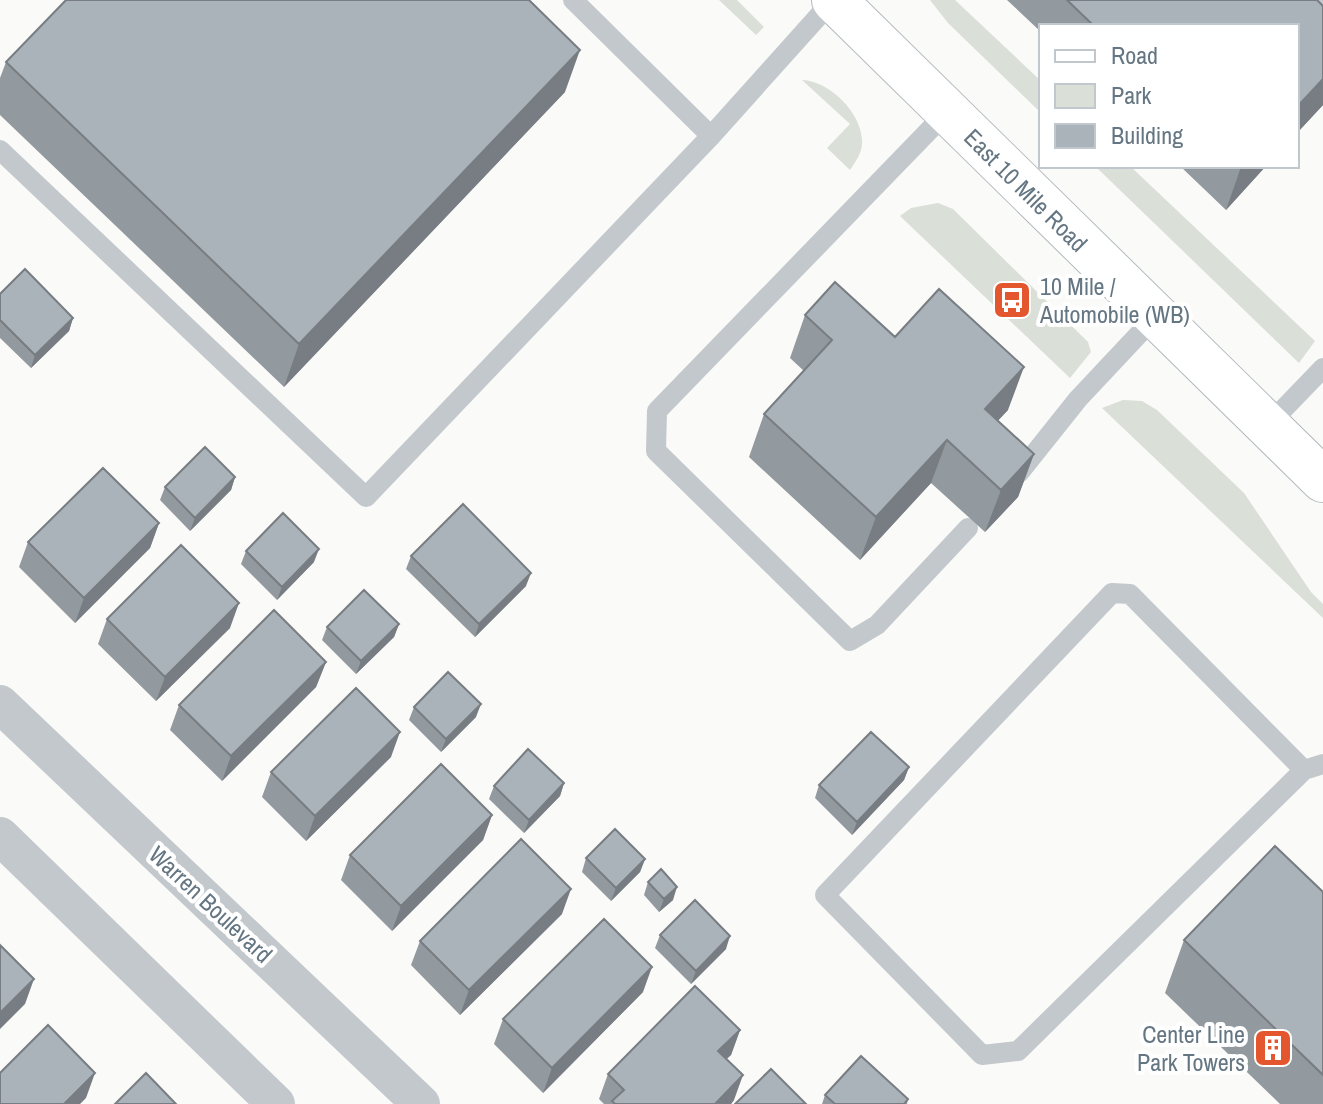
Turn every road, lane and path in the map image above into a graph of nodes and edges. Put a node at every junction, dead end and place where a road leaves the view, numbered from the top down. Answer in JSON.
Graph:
{"nodes":[{"id":1,"x":573,"y":0,"type":"edge"},
{"id":2,"x":834,"y":0,"type":"edge"},
{"id":3,"x":947,"y":112,"type":"junction"},
{"id":4,"x":711,"y":136,"type":"junction"},
{"id":5,"x":0,"y":150,"type":"edge"},
{"id":6,"x":1155,"y":317,"type":"junction"},
{"id":7,"x":1323,"y":368,"type":"edge"},
{"id":8,"x":1267,"y":426,"type":"junction"},
{"id":9,"x":1014,"y":479,"type":"edge"},
{"id":10,"x":1323,"y":480,"type":"edge"},
{"id":11,"x":968,"y":528,"type":"dead end"},
{"id":12,"x":0,"y":704,"type":"edge"},
{"id":13,"x":1314,"y":767,"type":"edge"},
{"id":14,"x":0,"y":836,"type":"edge"},
{"id":15,"x":276,"y":1104,"type":"edge"},
{"id":16,"x":421,"y":1104,"type":"edge"}],
"edges":[{"from":1,"to":4,"type":"lane"},
{"from":2,"to":3,"type":"main road","name":"East 10 Mile Road"},
{"from":2,"to":4,"type":"lane"},
{"from":3,"to":6,"type":"main road","name":"East 10 Mile Road"},
{"from":3,"to":11,"type":"lane"},
{"from":4,"to":5,"type":"lane"},
{"from":6,"to":8,"type":"main road","name":"East 10 Mile Road"},
{"from":6,"to":9,"type":"lane"},
{"from":7,"to":8,"type":"lane"},
{"from":8,"to":10,"type":"main road","name":"East 10 Mile Road"},
{"from":12,"to":16,"type":"street","name":"Warren Boulevard"},
{"from":13,"to":13,"type":"lane"},
{"from":14,"to":15,"type":"street"}]}
